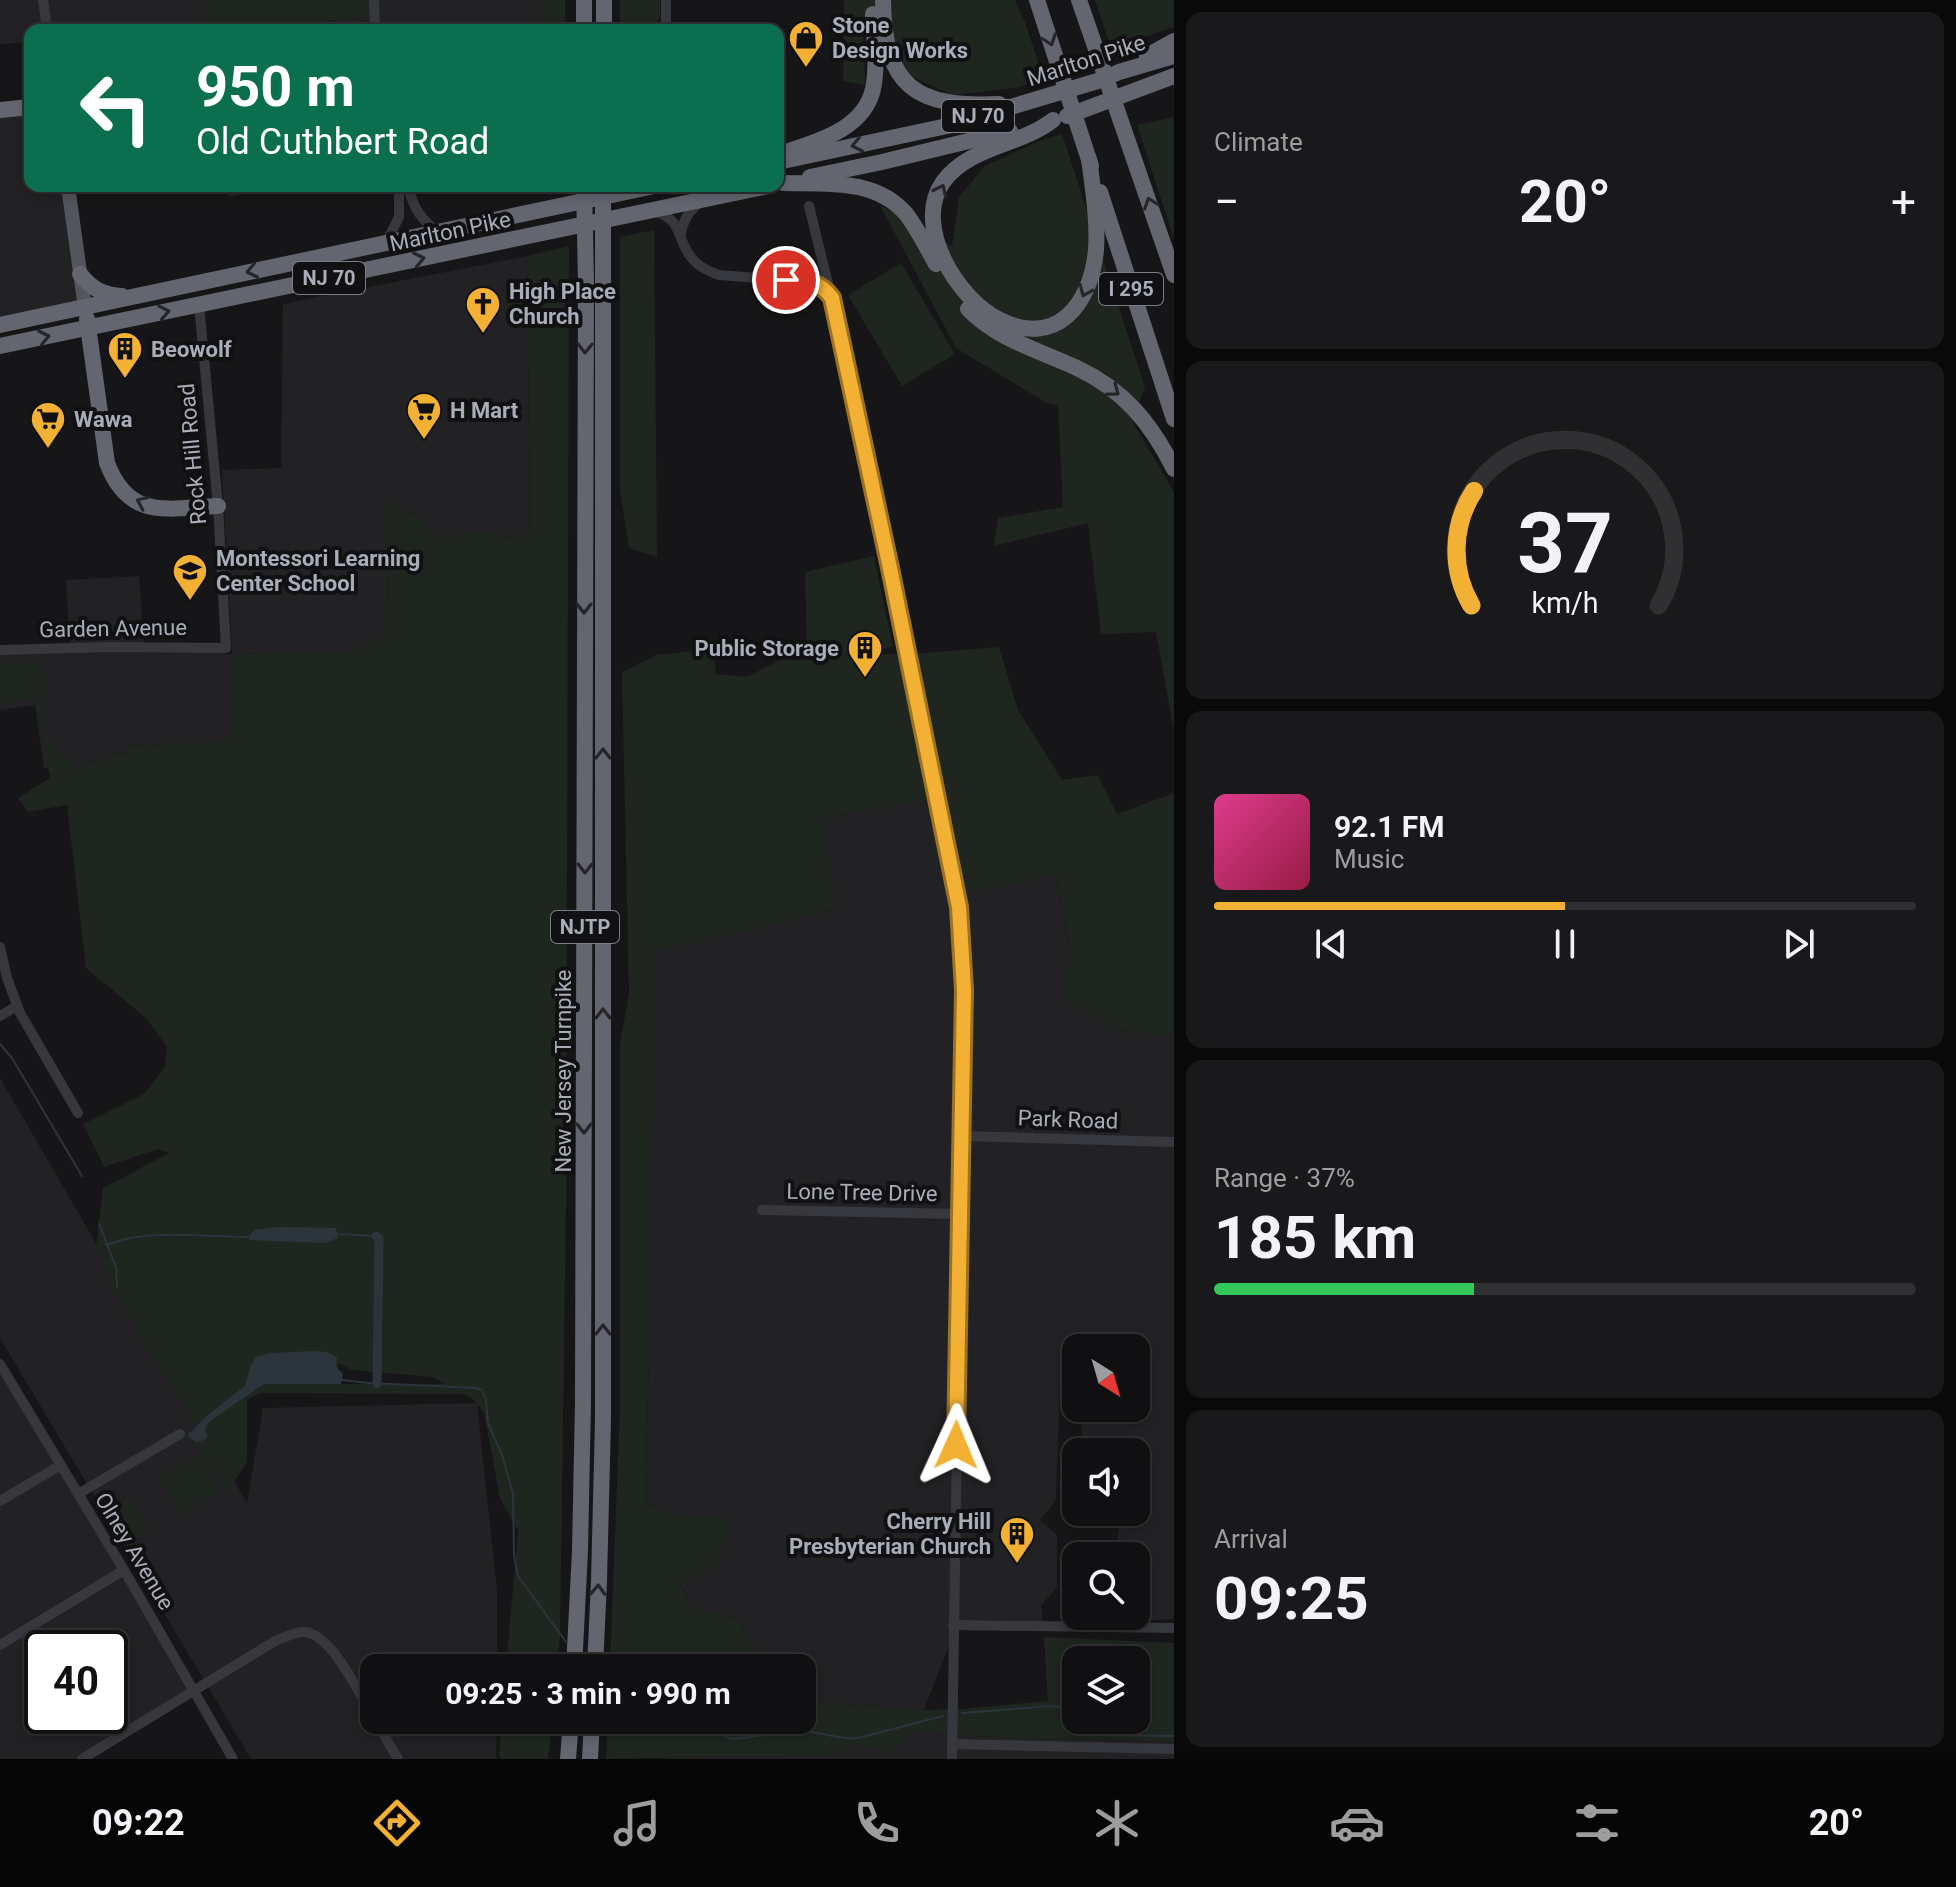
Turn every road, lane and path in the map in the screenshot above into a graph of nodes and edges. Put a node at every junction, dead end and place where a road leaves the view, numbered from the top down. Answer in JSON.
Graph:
{"nodes":[{"id":1,"x":43,"y":0,"type":"edge"},
{"id":2,"x":374,"y":0,"type":"edge"},
{"id":3,"x":584,"y":0,"type":"edge"},
{"id":4,"x":604,"y":0,"type":"edge"},
{"id":5,"x":666,"y":0,"type":"edge"},
{"id":6,"x":872,"y":0,"type":"edge"},
{"id":7,"x":883,"y":0,"type":"edge"},
{"id":8,"x":1037,"y":0,"type":"edge"},
{"id":9,"x":1082,"y":0,"type":"edge"},
{"id":10,"x":46,"y":24,"type":"edge"},
{"id":11,"x":375,"y":24,"type":"edge"},
{"id":12,"x":584,"y":24,"type":"edge"},
{"id":13,"x":604,"y":24,"type":"edge"},
{"id":14,"x":666,"y":24,"type":"edge"},
{"id":15,"x":1174,"y":41,"type":"edge"},
{"id":16,"x":1174,"y":56,"type":"edge"},
{"id":17,"x":1111,"y":69,"type":"junction"},
{"id":18,"x":1174,"y":76,"type":"edge"},
{"id":19,"x":1156,"y":83,"type":"junction"},
{"id":20,"x":1174,"y":83,"type":"edge"},
{"id":21,"x":1025,"y":103,"type":"junction"},
{"id":22,"x":24,"y":108,"type":"edge"},
{"id":23,"x":0,"y":110,"type":"edge"},
{"id":24,"x":1053,"y":120,"type":"junction"},
{"id":25,"x":1086,"y":152,"type":"junction"},
{"id":26,"x":784,"y":153,"type":"edge"},
{"id":27,"x":784,"y":161,"type":"edge"},
{"id":28,"x":784,"y":182,"type":"edge"},
{"id":29,"x":784,"y":184,"type":"edge"},
{"id":30,"x":69,"y":192,"type":"edge"},
{"id":31,"x":399,"y":192,"type":"edge"},
{"id":32,"x":410,"y":192,"type":"edge"},
{"id":33,"x":584,"y":192,"type":"edge"},
{"id":34,"x":603,"y":192,"type":"edge"},
{"id":35,"x":624,"y":192,"type":"edge"},
{"id":36,"x":738,"y":192,"type":"edge"},
{"id":37,"x":710,"y":198,"type":"junction"},
{"id":38,"x":809,"y":206,"type":"dead end"},
{"id":39,"x":647,"y":211,"type":"junction"},
{"id":40,"x":438,"y":232,"type":"junction"},
{"id":41,"x":1161,"y":235,"type":"junction"},
{"id":42,"x":681,"y":236,"type":"junction"},
{"id":43,"x":386,"y":243,"type":"junction"},
{"id":44,"x":1174,"y":253,"type":"edge"},
{"id":45,"x":80,"y":274,"type":"junction"},
{"id":46,"x":1174,"y":275,"type":"edge"},
{"id":47,"x":136,"y":297,"type":"junction"},
{"id":48,"x":832,"y":298,"type":"junction"},
{"id":49,"x":199,"y":305,"type":"junction"},
{"id":50,"x":85,"y":308,"type":"junction"},
{"id":51,"x":0,"y":325,"type":"edge"},
{"id":52,"x":88,"y":327,"type":"junction"},
{"id":53,"x":0,"y":346,"type":"edge"},
{"id":54,"x":1174,"y":419,"type":"edge"},
{"id":55,"x":1174,"y":469,"type":"edge"},
{"id":56,"x":218,"y":506,"type":"junction"},
{"id":57,"x":226,"y":648,"type":"joint"},
{"id":58,"x":0,"y":650,"type":"edge"},
{"id":59,"x":0,"y":947,"type":"edge"},
{"id":60,"x":17,"y":1006,"type":"junction"},
{"id":61,"x":0,"y":1016,"type":"edge"},
{"id":62,"x":78,"y":1113,"type":"dead end"},
{"id":63,"x":961,"y":1136,"type":"junction"},
{"id":64,"x":1174,"y":1142,"type":"edge"},
{"id":65,"x":762,"y":1210,"type":"dead end"},
{"id":66,"x":960,"y":1214,"type":"junction"},
{"id":67,"x":0,"y":1364,"type":"edge"},
{"id":68,"x":180,"y":1434,"type":"dead end"},
{"id":69,"x":61,"y":1465,"type":"junction"},
{"id":70,"x":78,"y":1494,"type":"junction"},
{"id":71,"x":0,"y":1501,"type":"edge"},
{"id":72,"x":124,"y":1570,"type":"junction"},
{"id":73,"x":953,"y":1625,"type":"junction"},
{"id":74,"x":1174,"y":1628,"type":"edge"},
{"id":75,"x":0,"y":1645,"type":"edge"},
{"id":76,"x":575,"y":1654,"type":"edge"},
{"id":77,"x":596,"y":1654,"type":"edge"},
{"id":78,"x":194,"y":1691,"type":"junction"},
{"id":79,"x":360,"y":1696,"type":"edge"},
{"id":80,"x":383,"y":1734,"type":"edge"},
{"id":81,"x":570,"y":1734,"type":"edge"},
{"id":82,"x":591,"y":1734,"type":"edge"},
{"id":83,"x":952,"y":1744,"type":"junction"},
{"id":84,"x":1174,"y":1749,"type":"edge"},
{"id":85,"x":82,"y":1759,"type":"edge"},
{"id":86,"x":233,"y":1759,"type":"edge"},
{"id":87,"x":398,"y":1759,"type":"edge"},
{"id":88,"x":568,"y":1759,"type":"edge"},
{"id":89,"x":590,"y":1759,"type":"edge"},
{"id":90,"x":952,"y":1759,"type":"edge"}],
"edges":[{"from":1,"to":10,"type":"street"},
{"from":2,"to":11,"type":"street"},
{"from":3,"to":12,"type":"highway"},
{"from":4,"to":13,"type":"highway"},
{"from":5,"to":14,"type":"street"},
{"from":6,"to":26,"type":"highway"},
{"from":7,"to":21,"type":"highway"},
{"from":8,"to":25,"type":"highway","number":"I 295","one_way":true},
{"from":9,"to":17,"type":"highway","number":"I 295"},
{"from":15,"to":17,"type":"highway"},
{"from":16,"to":17,"type":"highway","name":"Marlton Pike","number":"NJ 70"},
{"from":17,"to":21,"type":"highway","name":"Marlton Pike","number":"NJ 70"},
{"from":41,"to":17,"type":"highway","number":"I 295","one_way":true},
{"from":18,"to":19,"type":"highway","name":"Marlton Pike","number":"NJ 70"},
{"from":19,"to":20,"type":"highway"},
{"from":19,"to":24,"type":"highway","name":"Marlton Pike","number":"NJ 70"},
{"from":21,"to":27,"type":"highway","name":"Marlton Pike","number":"NJ 70","one_way":true},
{"from":22,"to":23,"type":"highway"},
{"from":25,"to":24,"type":"highway","one_way":true},
{"from":24,"to":28,"type":"highway","name":"Marlton Pike","number":"NJ 70"},
{"from":25,"to":54,"type":"highway","number":"I 295"},
{"from":29,"to":55,"type":"highway","one_way":true},
{"from":30,"to":45,"type":"main road"},
{"from":31,"to":43,"type":"street"},
{"from":32,"to":40,"type":"street"},
{"from":33,"to":76,"type":"highway","name":"New Jersey Turnpike","number":"NJTP","one_way":true},
{"from":77,"to":34,"type":"highway","name":"New Jersey Turnpike","number":"NJTP","one_way":true},
{"from":35,"to":40,"type":"highway","name":"Marlton Pike","number":"NJ 70"},
{"from":36,"to":37,"type":"highway","name":"Marlton Pike","number":"NJ 70"},
{"from":37,"to":39,"type":"highway","name":"Marlton Pike","number":"NJ 70"},
{"from":37,"to":42,"type":"street"},
{"from":38,"to":48,"type":"street"},
{"from":39,"to":42,"type":"street"},
{"from":49,"to":39,"type":"highway","name":"Marlton Pike","number":"NJ 70","one_way":true},
{"from":40,"to":43,"type":"highway","name":"Marlton Pike","number":"NJ 70"},
{"from":41,"to":44,"type":"highway"},
{"from":41,"to":46,"type":"highway","number":"I 295"},
{"from":42,"to":48,"type":"street"},
{"from":43,"to":47,"type":"highway","name":"Marlton Pike","number":"NJ 70","one_way":true},
{"from":45,"to":47,"type":"highway"},
{"from":45,"to":50,"type":"main road"},
{"from":47,"to":50,"type":"highway","name":"Marlton Pike","number":"NJ 70"},
{"from":48,"to":63,"type":"street"},
{"from":52,"to":49,"type":"highway","name":"Marlton Pike","number":"NJ 70","one_way":true},
{"from":49,"to":56,"type":"street","name":"Rock Hill Road"},
{"from":50,"to":51,"type":"highway","name":"Marlton Pike","number":"NJ 70"},
{"from":50,"to":52,"type":"highway"},
{"from":53,"to":52,"type":"highway","name":"Marlton Pike","number":"NJ 70","one_way":true},
{"from":56,"to":52,"type":"highway","one_way":true},
{"from":56,"to":57,"type":"street","name":"Rock Hill Road"},
{"from":57,"to":58,"type":"street","name":"Garden Avenue"},
{"from":59,"to":60,"type":"street"},
{"from":60,"to":61,"type":"street"},
{"from":60,"to":62,"type":"street"},
{"from":63,"to":64,"type":"street","name":"Park Road"},
{"from":63,"to":66,"type":"street"},
{"from":65,"to":66,"type":"street","name":"Lone Tree Drive"},
{"from":66,"to":73,"type":"street"},
{"from":67,"to":69,"type":"street","name":"Olney Avenue"},
{"from":68,"to":70,"type":"street"},
{"from":69,"to":70,"type":"street","name":"Olney Avenue"},
{"from":69,"to":71,"type":"street"},
{"from":70,"to":72,"type":"street","name":"Olney Avenue"},
{"from":72,"to":75,"type":"street"},
{"from":72,"to":78,"type":"street","name":"Olney Avenue"},
{"from":73,"to":74,"type":"street"},
{"from":73,"to":83,"type":"street"},
{"from":78,"to":79,"type":"street"},
{"from":78,"to":85,"type":"street"},
{"from":78,"to":86,"type":"street","name":"Olney Avenue"},
{"from":80,"to":87,"type":"street"},
{"from":81,"to":88,"type":"highway"},
{"from":82,"to":89,"type":"highway"},
{"from":83,"to":84,"type":"street"},
{"from":83,"to":90,"type":"street"}]}
